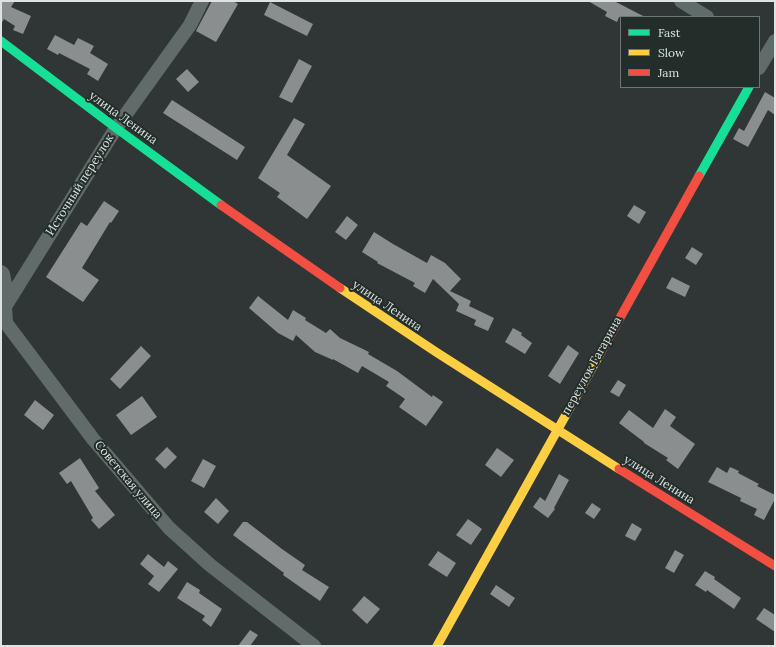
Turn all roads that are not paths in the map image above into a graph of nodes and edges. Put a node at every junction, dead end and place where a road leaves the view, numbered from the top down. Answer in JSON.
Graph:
{"nodes":[{"id":1,"x":202,"y":1,"type":"edge"},
{"id":2,"x":681,"y":1,"type":"edge"},
{"id":3,"x":705,"y":16,"type":"edge"},
{"id":4,"x":1,"y":41,"type":"edge"},
{"id":5,"x":775,"y":41,"type":"edge"},
{"id":6,"x":767,"y":55,"type":"edge"},
{"id":7,"x":760,"y":66,"type":"edge"},
{"id":8,"x":748,"y":88,"type":"edge"},
{"id":9,"x":116,"y":128,"type":"junction"},
{"id":10,"x":1,"y":272,"type":"edge"},
{"id":11,"x":3,"y":309,"type":"edge"},
{"id":12,"x":557,"y":430,"type":"junction"},
{"id":13,"x":775,"y":566,"type":"edge"},
{"id":14,"x":314,"y":646,"type":"edge"},
{"id":15,"x":437,"y":646,"type":"edge"}],
"edges":[{"from":1,"to":9,"type":"street","name":"Источный переулок"},
{"from":2,"to":3,"type":"street"},
{"from":4,"to":9,"type":"street","name":"улица Ленина"},
{"from":5,"to":6,"type":"street"},
{"from":6,"to":7,"type":"street"},
{"from":8,"to":12,"type":"street","name":"переулок Гагарина"},
{"from":9,"to":11,"type":"street","name":"Источный переулок"},
{"from":9,"to":12,"type":"street","name":"улица Ленина"},
{"from":10,"to":11,"type":"street","name":"Советская улица"},
{"from":11,"to":14,"type":"street","name":"Советская улица"},
{"from":12,"to":13,"type":"street","name":"улица Ленина"},
{"from":12,"to":15,"type":"street","name":"переулок Гагарина"}]}
